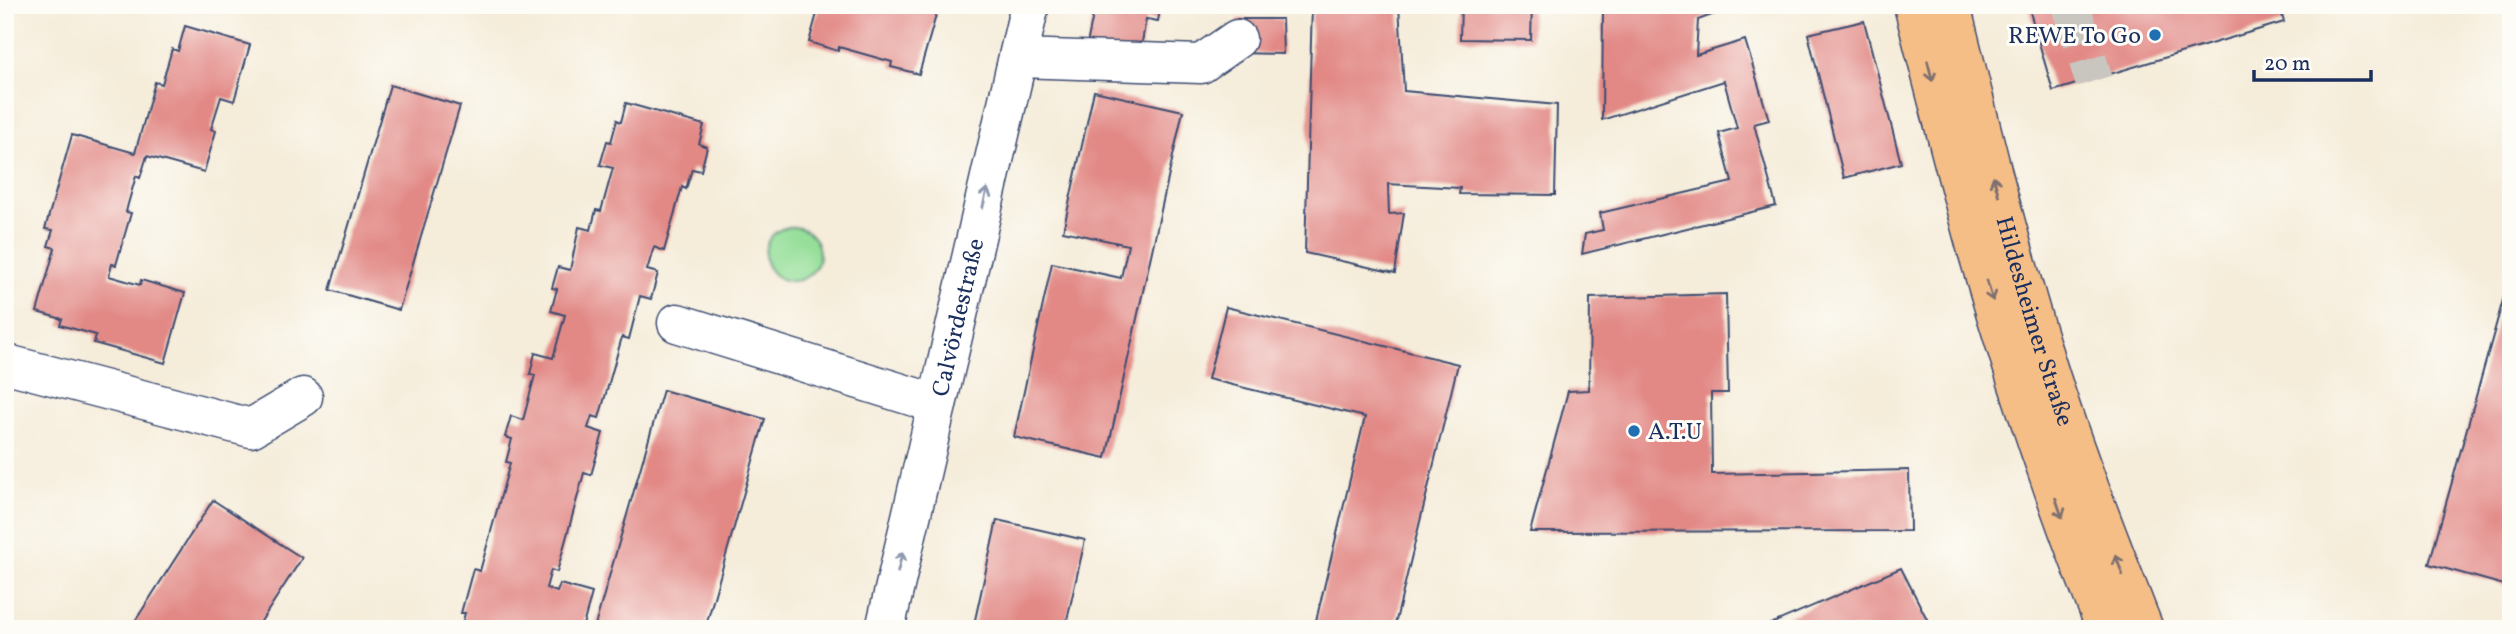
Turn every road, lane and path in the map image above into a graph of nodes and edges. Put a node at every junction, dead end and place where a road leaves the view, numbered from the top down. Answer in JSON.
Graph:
{"nodes":[{"id":1,"x":1030,"y":5,"type":"edge"},
{"id":2,"x":1913,"y":5,"type":"edge"},
{"id":3,"x":1951,"y":5,"type":"edge"},
{"id":4,"x":1237,"y":39,"type":"dead end"},
{"id":5,"x":1018,"y":58,"type":"junction"},
{"id":6,"x":677,"y":323,"type":"dead end"},
{"id":7,"x":5,"y":368,"type":"edge"},
{"id":8,"x":303,"y":397,"type":"dead end"},
{"id":9,"x":937,"y":404,"type":"junction"},
{"id":10,"x":885,"y":629,"type":"edge"},
{"id":11,"x":2106,"y":629,"type":"edge"},
{"id":12,"x":2144,"y":629,"type":"edge"}],
"edges":[{"from":1,"to":5,"type":"street","name":"Calvördestraße"},
{"from":2,"to":11,"type":"main road","name":"Hildesheimer Straße","one_way":true},
{"from":12,"to":3,"type":"main road","name":"Hildesheimer Straße","one_way":true},
{"from":4,"to":5,"type":"street"},
{"from":9,"to":5,"type":"street","name":"Calvördestraße","one_way":true},
{"from":6,"to":9,"type":"street"},
{"from":7,"to":8,"type":"street"},
{"from":10,"to":9,"type":"street","name":"Calvördestraße","one_way":true}]}
